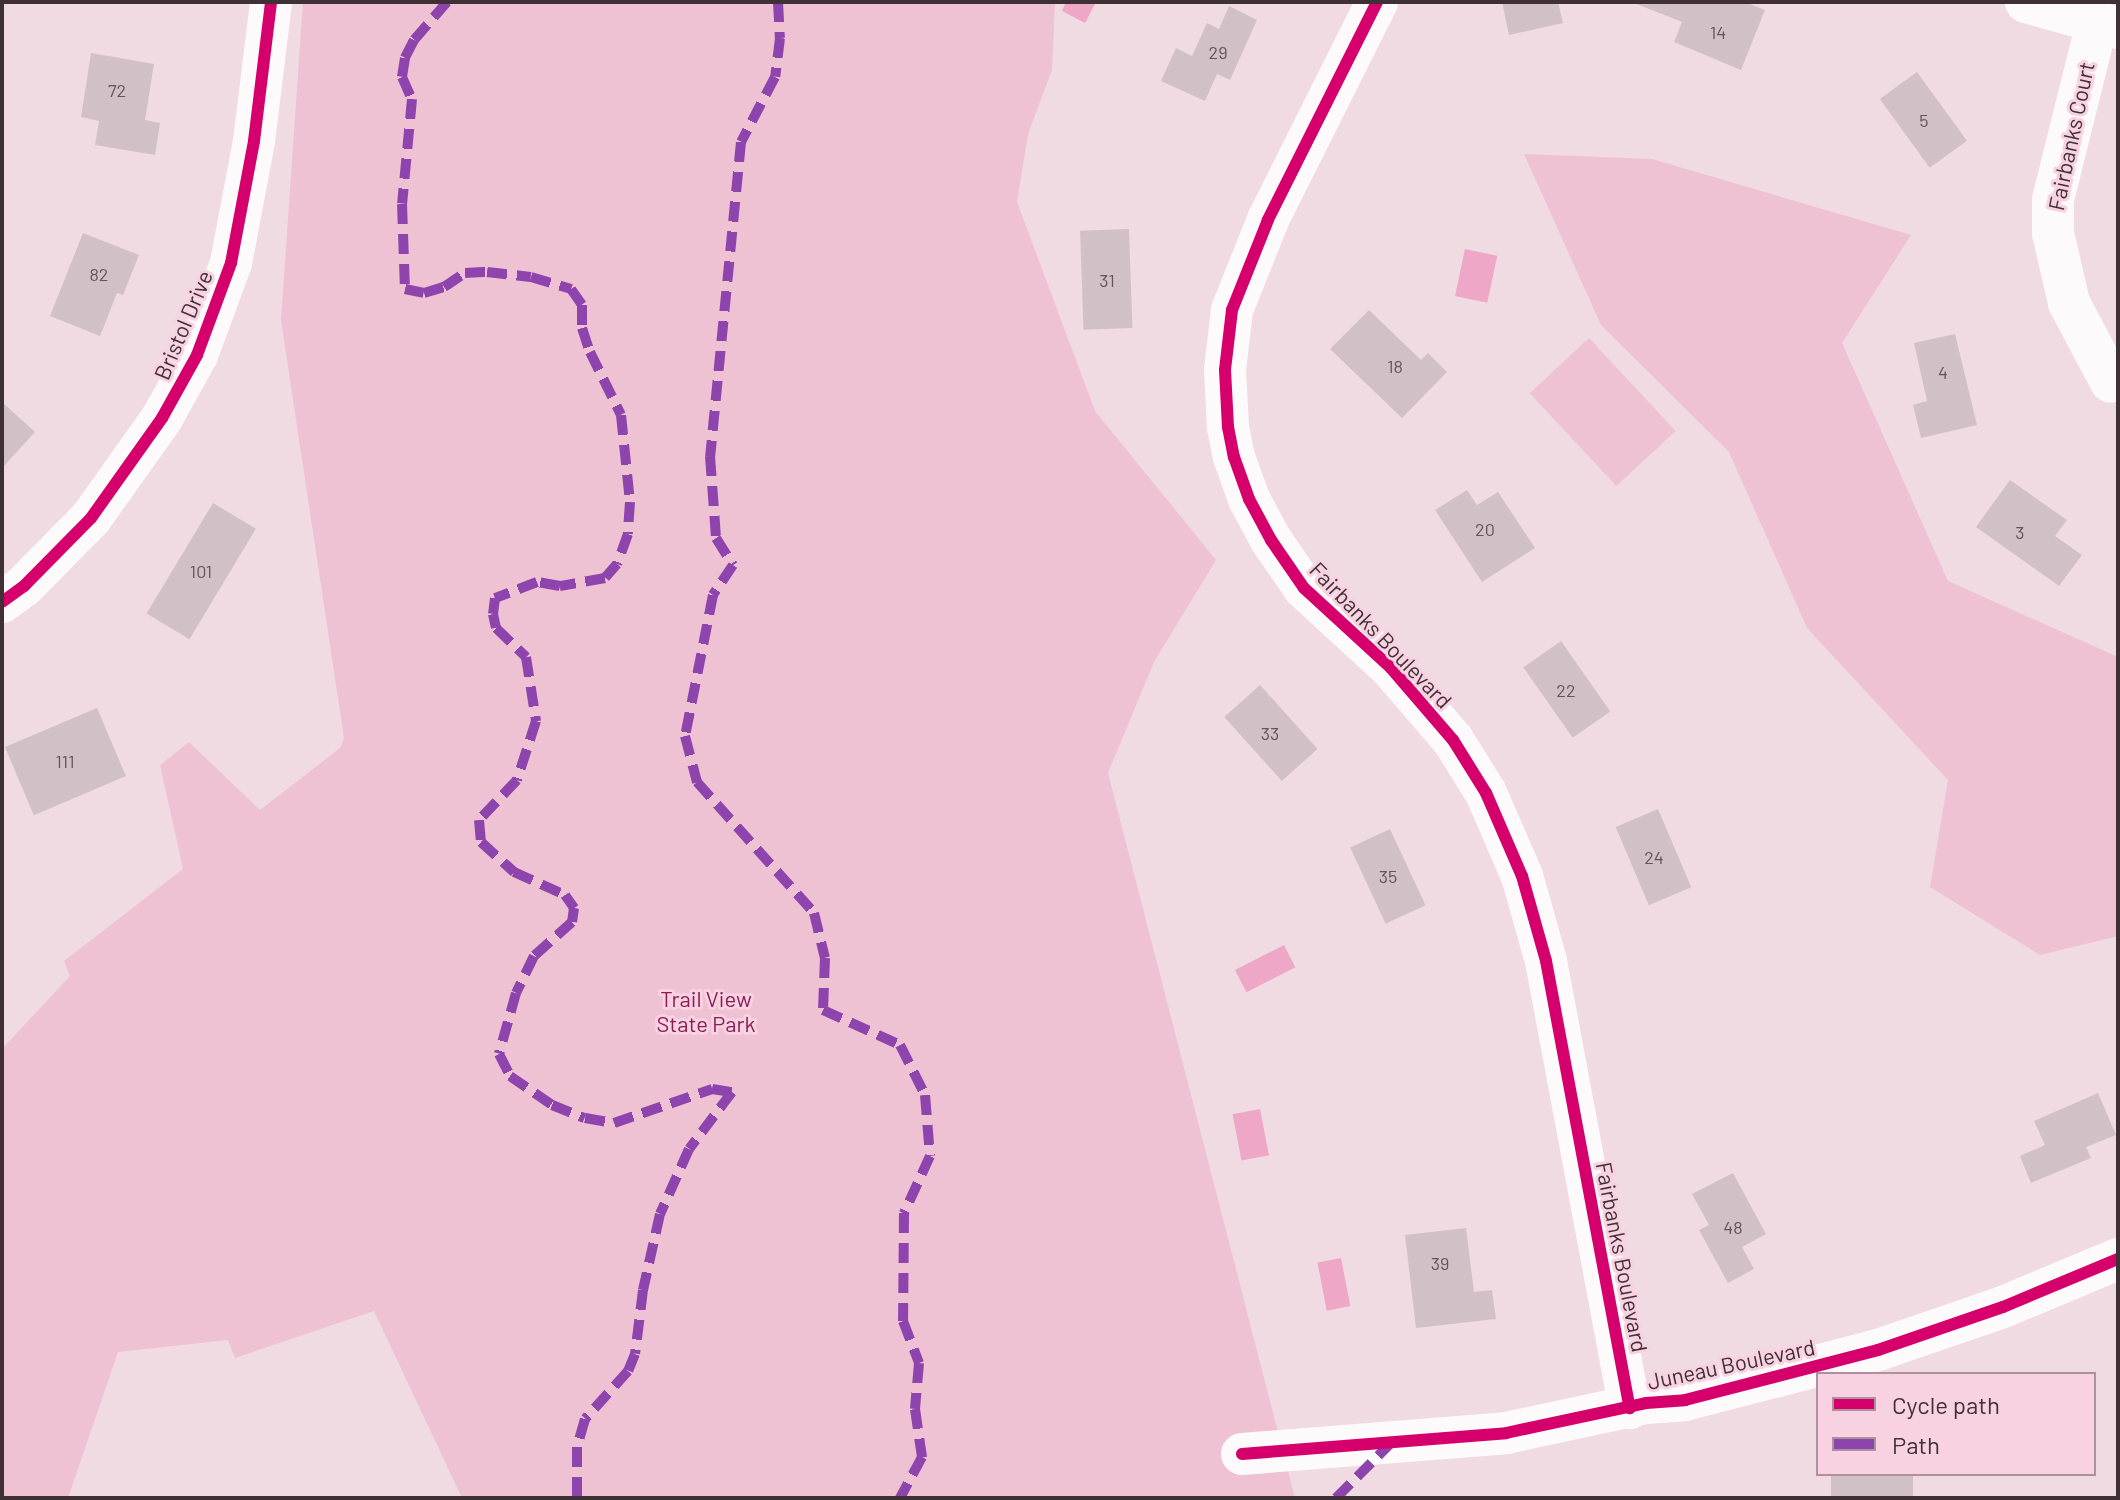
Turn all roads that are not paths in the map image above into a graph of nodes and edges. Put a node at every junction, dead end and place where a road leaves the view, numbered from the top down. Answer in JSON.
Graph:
{"nodes":[{"id":1,"x":271,"y":2,"type":"edge"},
{"id":2,"x":1377,"y":2,"type":"edge"},
{"id":3,"x":2026,"y":2,"type":"edge"},
{"id":4,"x":2108,"y":25,"type":"edge"},
{"id":5,"x":2111,"y":382,"type":"dead end"},
{"id":6,"x":2,"y":602,"type":"edge"},
{"id":7,"x":2118,"y":1259,"type":"edge"},
{"id":8,"x":1630,"y":1408,"type":"junction"},
{"id":9,"x":1242,"y":1454,"type":"dead end"}],
"edges":[{"from":1,"to":6,"type":"street","name":"Bristol Drive"},
{"from":2,"to":8,"type":"street","name":"Fairbanks Boulevard"},
{"from":3,"to":4,"type":"street"},
{"from":4,"to":5,"type":"street","name":"Fairbanks Court"},
{"from":7,"to":8,"type":"street","name":"Juneau Boulevard"},
{"from":8,"to":9,"type":"street","name":"Juneau Boulevard"}]}
